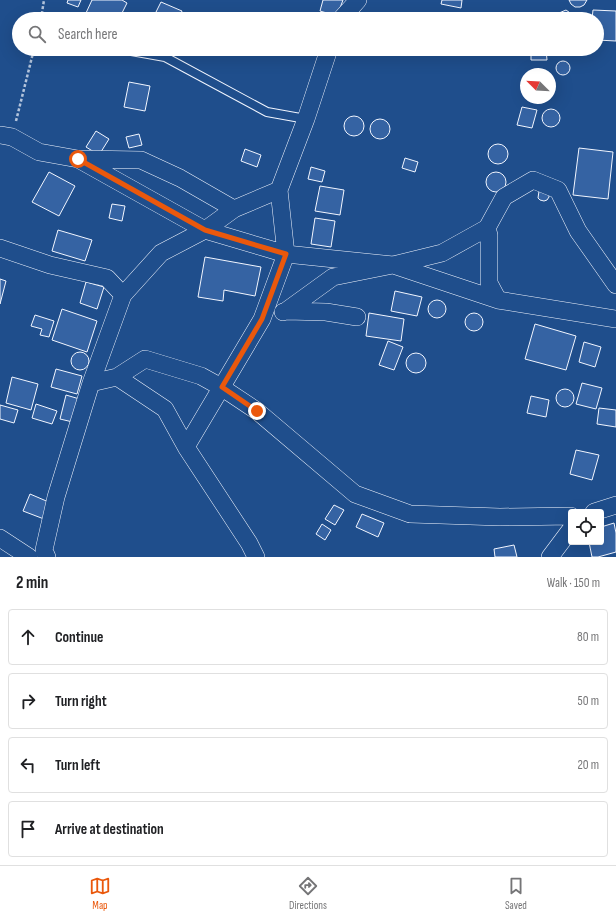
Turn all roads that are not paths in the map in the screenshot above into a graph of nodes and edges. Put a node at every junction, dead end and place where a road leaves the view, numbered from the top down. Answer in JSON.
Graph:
{"nodes":[{"id":1,"x":358,"y":0,"type":"edge"},
{"id":2,"x":347,"y":12,"type":"edge"},
{"id":3,"x":165,"y":56,"type":"edge"},
{"id":4,"x":327,"y":56,"type":"edge"},
{"id":5,"x":306,"y":119,"type":"junction"},
{"id":6,"x":6,"y":136,"type":"edge"},
{"id":7,"x":78,"y":159,"type":"junction"},
{"id":8,"x":279,"y":190,"type":"junction"},
{"id":9,"x":234,"y":209,"type":"junction"},
{"id":10,"x":487,"y":228,"type":"junction"},
{"id":11,"x":205,"y":230,"type":"junction"},
{"id":12,"x":0,"y":248,"type":"edge"},
{"id":13,"x":286,"y":254,"type":"junction"},
{"id":14,"x":393,"y":265,"type":"junction"},
{"id":15,"x":616,"y":285,"type":"edge"},
{"id":16,"x":122,"y":295,"type":"junction"},
{"id":17,"x":498,"y":300,"type":"junction"},
{"id":18,"x":286,"y":311,"type":"junction"},
{"id":19,"x":357,"y":317,"type":"dead end"},
{"id":20,"x":262,"y":319,"type":"junction"},
{"id":21,"x":616,"y":319,"type":"edge"},
{"id":22,"x":117,"y":377,"type":"junction"},
{"id":23,"x":91,"y":383,"type":"junction"},
{"id":24,"x":222,"y":387,"type":"junction"},
{"id":25,"x":186,"y":446,"type":"junction"},
{"id":26,"x":616,"y":505,"type":"edge"},
{"id":27,"x":603,"y":509,"type":"edge"},
{"id":28,"x":568,"y":516,"type":"edge"},
{"id":29,"x":568,"y":533,"type":"edge"},
{"id":30,"x":0,"y":538,"type":"edge"},
{"id":31,"x":27,"y":557,"type":"edge"},
{"id":32,"x":47,"y":557,"type":"edge"},
{"id":33,"x":256,"y":557,"type":"edge"},
{"id":34,"x":550,"y":557,"type":"edge"}],
"edges":[{"from":1,"to":2,"type":"street"},
{"from":3,"to":5,"type":"lane"},
{"from":4,"to":5,"type":"street"},
{"from":5,"to":8,"type":"street"},
{"from":6,"to":7,"type":"street"},
{"from":7,"to":9,"type":"street"},
{"from":7,"to":11,"type":"street"},
{"from":8,"to":9,"type":"street"},
{"from":8,"to":13,"type":"street"},
{"from":9,"to":11,"type":"street"},
{"from":10,"to":14,"type":"street"},
{"from":10,"to":15,"type":"street"},
{"from":10,"to":17,"type":"street"},
{"from":11,"to":13,"type":"street"},
{"from":11,"to":16,"type":"street"},
{"from":12,"to":16,"type":"street"},
{"from":13,"to":14,"type":"street"},
{"from":13,"to":20,"type":"street"},
{"from":14,"to":17,"type":"street"},
{"from":14,"to":18,"type":"street"},
{"from":16,"to":23,"type":"street"},
{"from":17,"to":21,"type":"street"},
{"from":18,"to":19,"type":"street"},
{"from":18,"to":20,"type":"street"},
{"from":20,"to":24,"type":"street"},
{"from":22,"to":23,"type":"street"},
{"from":22,"to":24,"type":"street"},
{"from":22,"to":25,"type":"street"},
{"from":23,"to":32,"type":"street"},
{"from":24,"to":25,"type":"street"},
{"from":24,"to":28,"type":"street"},
{"from":25,"to":33,"type":"street"},
{"from":26,"to":27,"type":"street"},
{"from":29,"to":34,"type":"street"},
{"from":30,"to":31,"type":"street"}]}
